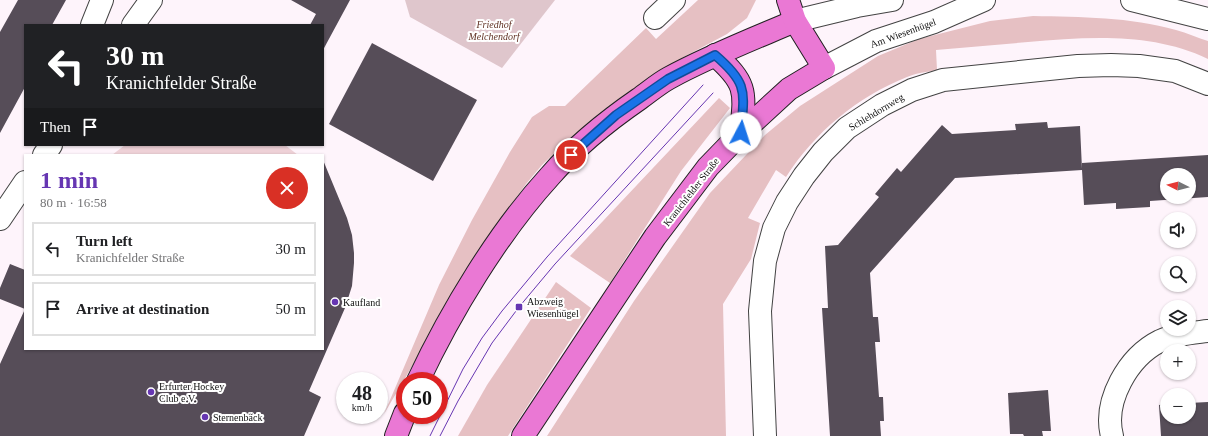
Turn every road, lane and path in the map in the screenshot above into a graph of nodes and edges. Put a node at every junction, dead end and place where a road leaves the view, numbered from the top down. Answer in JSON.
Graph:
{"nodes":[{"id":1,"x":102,"y":0,"type":"edge"},
{"id":2,"x":151,"y":0,"type":"edge"},
{"id":3,"x":674,"y":0,"type":"edge"},
{"id":4,"x":788,"y":0,"type":"edge"},
{"id":5,"x":892,"y":0,"type":"edge"},
{"id":6,"x":984,"y":0,"type":"edge"},
{"id":7,"x":1132,"y":0,"type":"edge"},
{"id":8,"x":655,"y":18,"type":"dead end"},
{"id":9,"x":1208,"y":19,"type":"edge"},
{"id":10,"x":795,"y":21,"type":"junction"},
{"id":11,"x":92,"y":24,"type":"edge"},
{"id":12,"x":135,"y":24,"type":"edge"},
{"id":13,"x":715,"y":55,"type":"junction"},
{"id":14,"x":824,"y":68,"type":"junction"},
{"id":15,"x":1208,"y":84,"type":"edge"},
{"id":16,"x":741,"y":133,"type":"junction"},
{"id":17,"x":24,"y":183,"type":"edge"},
{"id":18,"x":0,"y":218,"type":"edge"},
{"id":19,"x":1208,"y":331,"type":"edge"},
{"id":20,"x":423,"y":372,"type":"edge"},
{"id":21,"x":401,"y":424,"type":"edge"},
{"id":22,"x":396,"y":436,"type":"edge"},
{"id":23,"x":523,"y":436,"type":"edge"},
{"id":24,"x":765,"y":436,"type":"edge"},
{"id":25,"x":1112,"y":436,"type":"edge"}],
"edges":[{"from":1,"to":11,"type":"street"},
{"from":2,"to":12,"type":"street"},
{"from":3,"to":8,"type":"street"},
{"from":4,"to":10,"type":"main road"},
{"from":5,"to":10,"type":"street"},
{"from":6,"to":14,"type":"street","name":"Am Wiesenhügel"},
{"from":7,"to":9,"type":"street"},
{"from":10,"to":13,"type":"main road"},
{"from":10,"to":14,"type":"main road"},
{"from":13,"to":16,"type":"main road"},
{"from":13,"to":20,"type":"main road"},
{"from":14,"to":16,"type":"main road","name":"Kranichfelder Straße"},
{"from":15,"to":24,"type":"street","name":"Schlehdornweg"},
{"from":16,"to":23,"type":"main road","name":"Kranichfelder Straße"},
{"from":17,"to":18,"type":"street"},
{"from":19,"to":25,"type":"street"},
{"from":21,"to":22,"type":"main road"}]}
